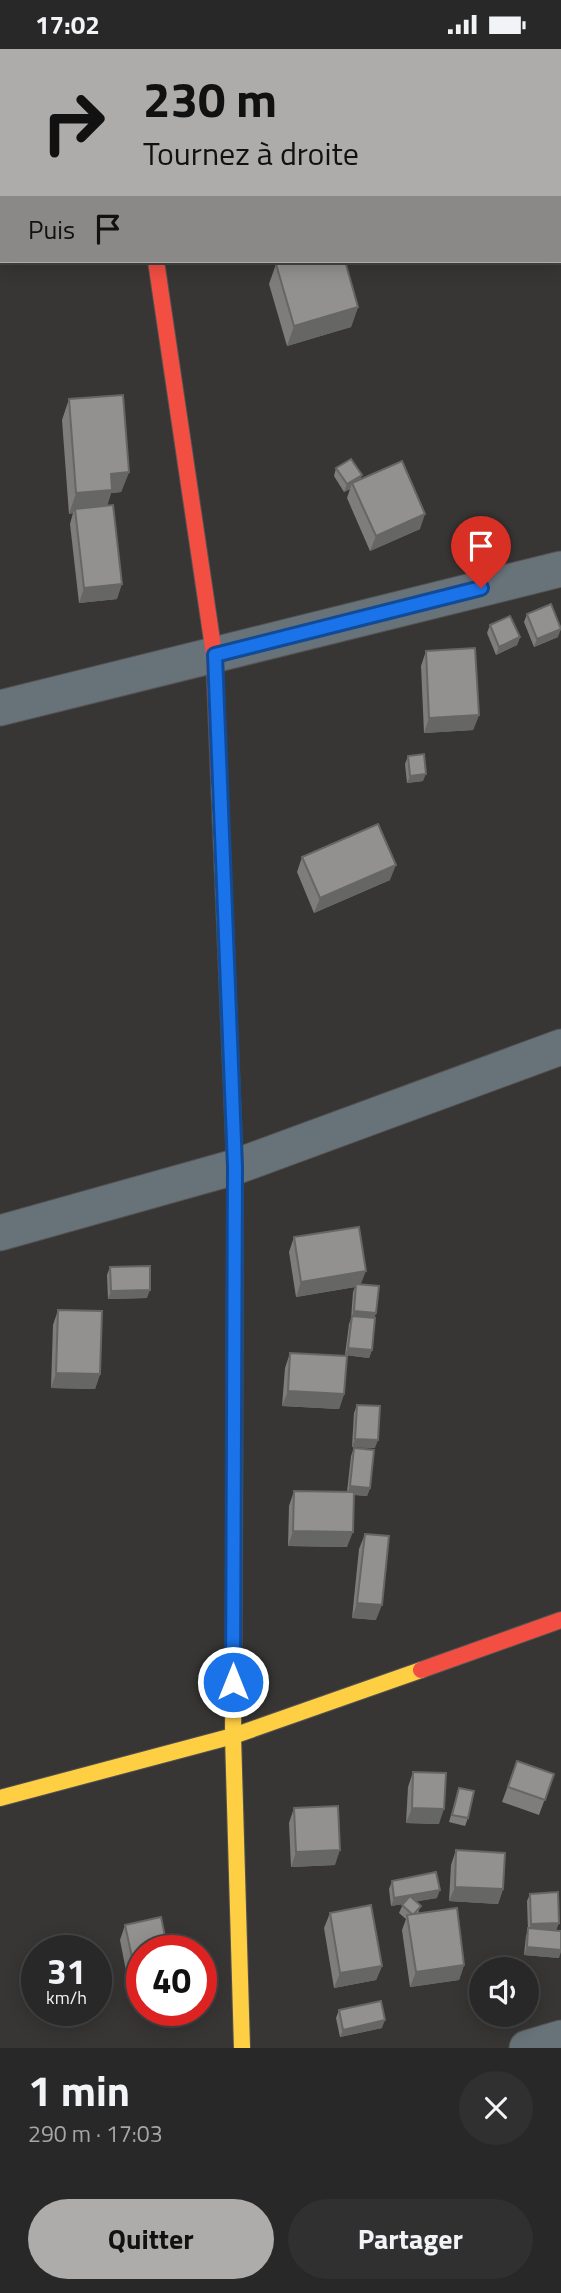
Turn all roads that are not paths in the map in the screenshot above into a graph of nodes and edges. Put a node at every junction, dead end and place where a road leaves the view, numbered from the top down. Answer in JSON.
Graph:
{"nodes":[{"id":1,"x":156,"y":263,"type":"edge"},
{"id":2,"x":561,"y":569,"type":"edge"},
{"id":3,"x":215,"y":655,"type":"junction"},
{"id":4,"x":0,"y":708,"type":"edge"},
{"id":5,"x":561,"y":1047,"type":"edge"},
{"id":6,"x":235,"y":1167,"type":"junction"},
{"id":7,"x":0,"y":1233,"type":"edge"},
{"id":8,"x":561,"y":1620,"type":"edge"},
{"id":9,"x":233,"y":1736,"type":"junction"},
{"id":10,"x":0,"y":1798,"type":"edge"},
{"id":11,"x":561,"y":2038,"type":"edge"},
{"id":12,"x":242,"y":2048,"type":"edge"},
{"id":13,"x":527,"y":2048,"type":"edge"}],
"edges":[{"from":1,"to":3,"type":"main road"},
{"from":2,"to":3,"type":"street"},
{"from":3,"to":4,"type":"street"},
{"from":3,"to":6,"type":"main road"},
{"from":5,"to":6,"type":"street"},
{"from":6,"to":7,"type":"street"},
{"from":6,"to":9,"type":"main road"},
{"from":8,"to":9,"type":"main road"},
{"from":9,"to":10,"type":"main road"},
{"from":9,"to":12,"type":"main road"},
{"from":11,"to":13,"type":"street"}]}
